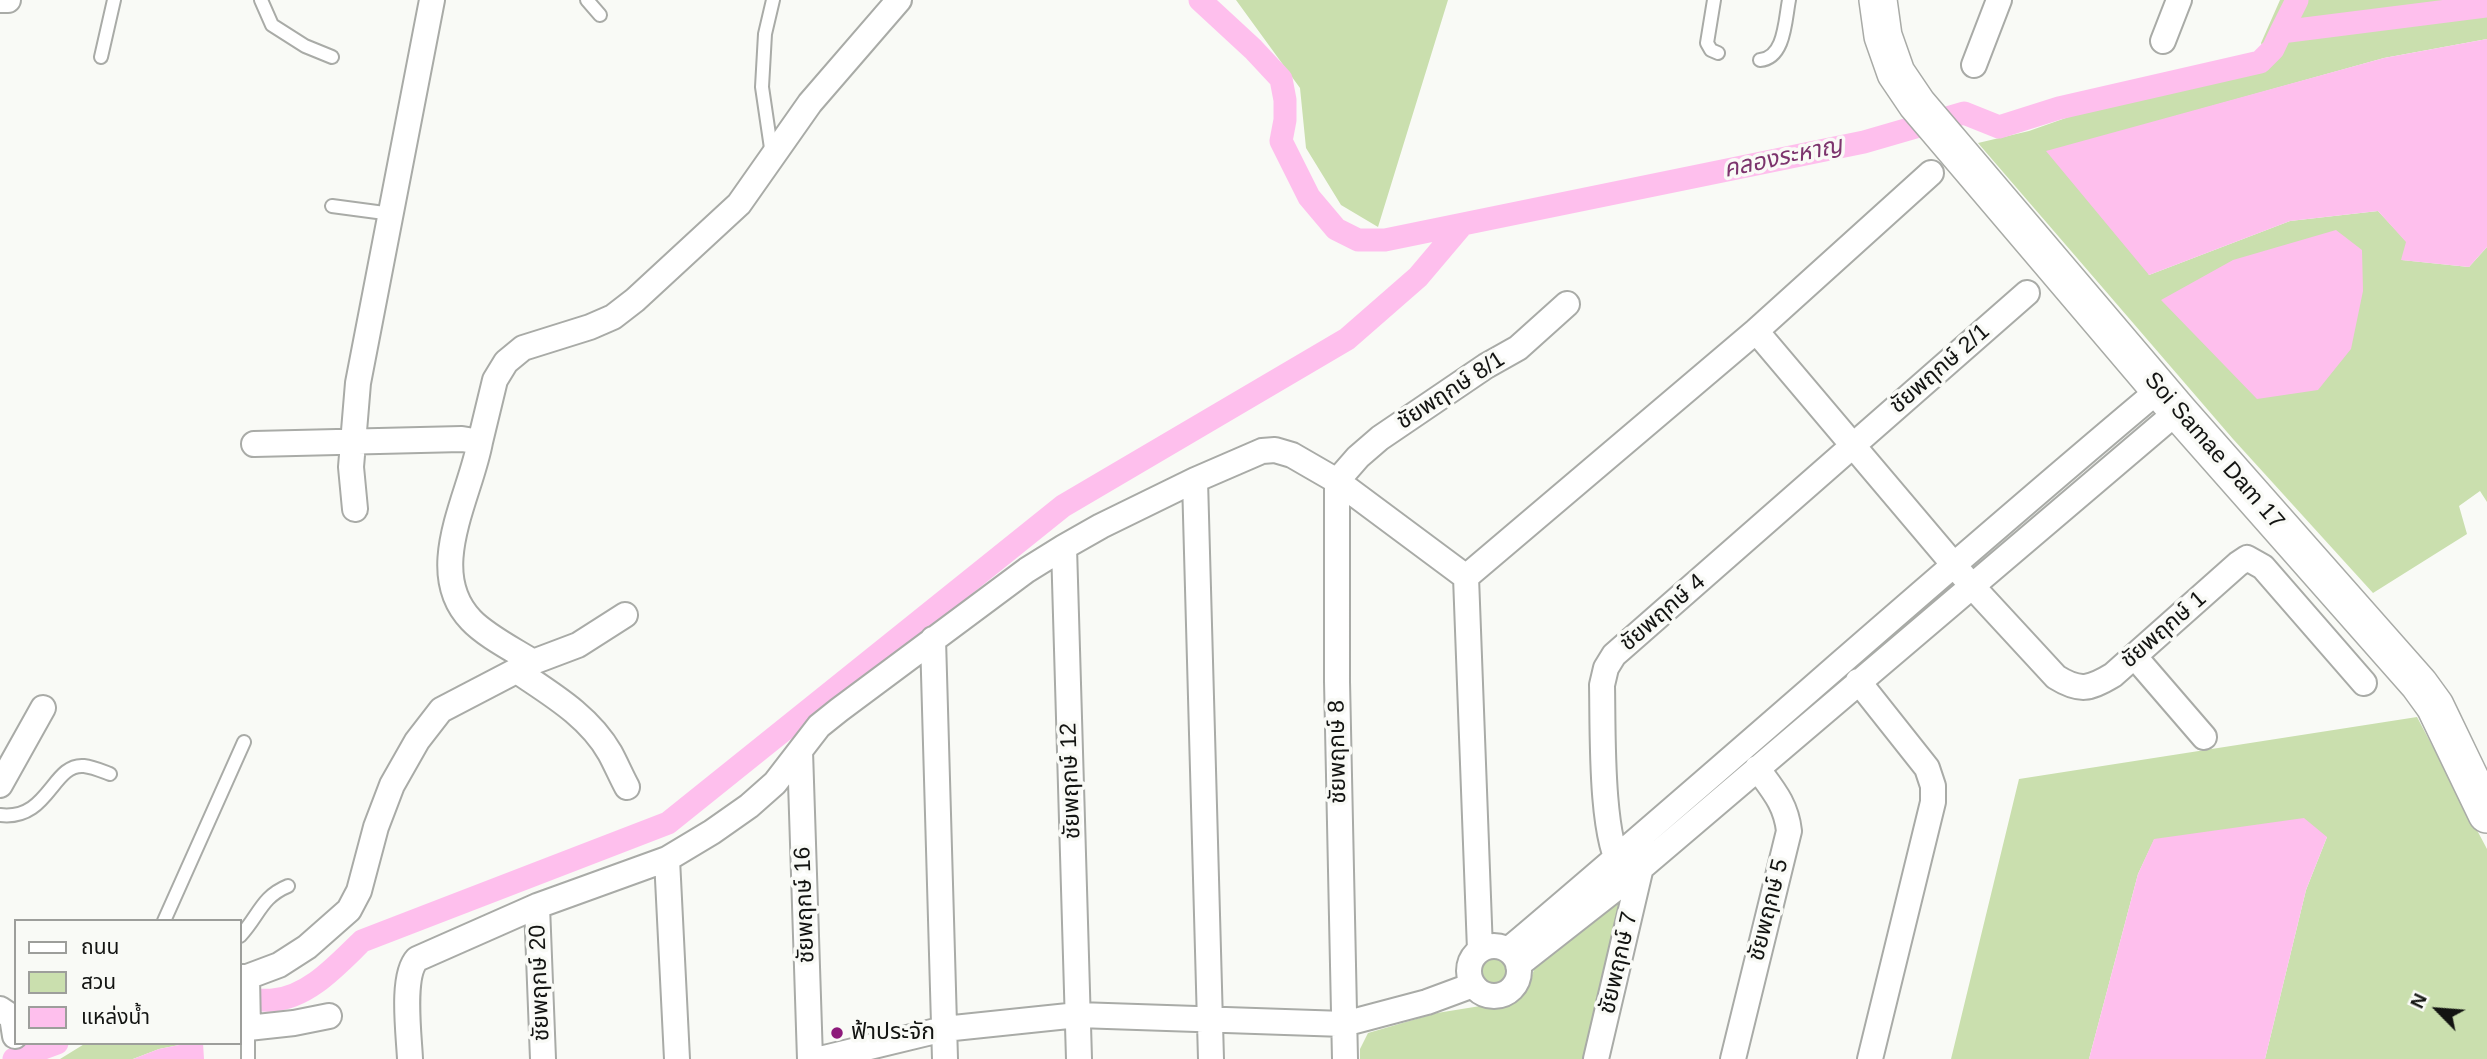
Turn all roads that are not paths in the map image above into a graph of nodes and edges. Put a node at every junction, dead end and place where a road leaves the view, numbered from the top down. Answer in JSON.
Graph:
{"nodes":[{"id":1,"x":0,"y":0,"type":"edge"},
{"id":2,"x":8,"y":0,"type":"edge"},
{"id":3,"x":114,"y":0,"type":"edge"},
{"id":4,"x":261,"y":0,"type":"edge"},
{"id":5,"x":432,"y":0,"type":"edge"},
{"id":6,"x":587,"y":0,"type":"edge"},
{"id":7,"x":773,"y":0,"type":"edge"},
{"id":8,"x":899,"y":0,"type":"edge"},
{"id":9,"x":1714,"y":0,"type":"edge"},
{"id":10,"x":1789,"y":0,"type":"edge"},
{"id":11,"x":1878,"y":0,"type":"edge"},
{"id":12,"x":1999,"y":0,"type":"edge"},
{"id":13,"x":2179,"y":0,"type":"edge"},
{"id":14,"x":600,"y":15,"type":"dead end"},
{"id":15,"x":2163,"y":41,"type":"dead end"},
{"id":16,"x":1718,"y":53,"type":"dead end"},
{"id":17,"x":101,"y":57,"type":"dead end"},
{"id":18,"x":332,"y":57,"type":"dead end"},
{"id":19,"x":1760,"y":60,"type":"dead end"},
{"id":20,"x":1974,"y":65,"type":"dead end"},
{"id":21,"x":772,"y":159,"type":"junction"},
{"id":22,"x":1945,"y":162,"type":"junction"},
{"id":23,"x":332,"y":206,"type":"dead end"},
{"id":24,"x":391,"y":214,"type":"junction"},
{"id":25,"x":2026,"y":293,"type":"dead end"},
{"id":26,"x":1567,"y":304,"type":"dead end"},
{"id":27,"x":1756,"y":331,"type":"junction"},
{"id":28,"x":2169,"y":400,"type":"junction"},
{"id":29,"x":353,"y":441,"type":"junction"},
{"id":30,"x":480,"y":442,"type":"junction"},
{"id":31,"x":254,"y":444,"type":"dead end"},
{"id":32,"x":1853,"y":446,"type":"junction"},
{"id":33,"x":1195,"y":480,"type":"junction"},
{"id":34,"x":1337,"y":481,"type":"junction"},
{"id":35,"x":2029,"y":499,"type":"junction"},
{"id":36,"x":355,"y":509,"type":"dead end"},
{"id":37,"x":2048,"y":520,"type":"junction"},
{"id":38,"x":1064,"y":547,"type":"junction"},
{"id":39,"x":1955,"y":565,"type":"junction"},
{"id":40,"x":1466,"y":578,"type":"junction"},
{"id":41,"x":1971,"y":585,"type":"junction"},
{"id":42,"x":625,"y":615,"type":"dead end"},
{"id":43,"x":1904,"y":626,"type":"junction"},
{"id":44,"x":933,"y":639,"type":"junction"},
{"id":45,"x":2135,"y":657,"type":"junction"},
{"id":46,"x":525,"y":667,"type":"junction"},
{"id":47,"x":1858,"y":681,"type":"junction"},
{"id":48,"x":2364,"y":683,"type":"dead end"},
{"id":49,"x":1788,"y":706,"type":"junction"},
{"id":50,"x":43,"y":708,"type":"dead end"},
{"id":51,"x":1804,"y":727,"type":"junction"},
{"id":52,"x":2204,"y":737,"type":"dead end"},
{"id":53,"x":244,"y":742,"type":"dead end"},
{"id":54,"x":800,"y":751,"type":"junction"},
{"id":55,"x":1757,"y":768,"type":"junction"},
{"id":56,"x":110,"y":774,"type":"dead end"},
{"id":57,"x":0,"y":785,"type":"edge"},
{"id":58,"x":627,"y":787,"type":"dead end"},
{"id":59,"x":2487,"y":814,"type":"edge"},
{"id":60,"x":0,"y":815,"type":"edge"},
{"id":61,"x":667,"y":859,"type":"junction"},
{"id":62,"x":1628,"y":868,"type":"junction"},
{"id":63,"x":288,"y":886,"type":"dead end"},
{"id":64,"x":537,"y":906,"type":"junction"},
{"id":65,"x":165,"y":919,"type":"edge"},
{"id":66,"x":242,"y":934,"type":"edge"},
{"id":67,"x":1480,"y":950,"type":"junction"},
{"id":68,"x":1513,"y":957,"type":"junction"},
{"id":69,"x":243,"y":977,"type":"edge"},
{"id":70,"x":1473,"y":985,"type":"junction"},
{"id":71,"x":0,"y":1009,"type":"edge"},
{"id":72,"x":1078,"y":1014,"type":"junction"},
{"id":73,"x":329,"y":1016,"type":"dead end"},
{"id":74,"x":1210,"y":1017,"type":"junction"},
{"id":75,"x":1344,"y":1024,"type":"junction"},
{"id":76,"x":248,"y":1028,"type":"junction"},
{"id":77,"x":944,"y":1029,"type":"junction"},
{"id":78,"x":14,"y":1030,"type":"edge"},
{"id":79,"x":248,"y":1059,"type":"edge"},
{"id":80,"x":410,"y":1059,"type":"edge"},
{"id":81,"x":542,"y":1059,"type":"edge"},
{"id":82,"x":677,"y":1059,"type":"edge"},
{"id":83,"x":810,"y":1059,"type":"edge"},
{"id":84,"x":820,"y":1059,"type":"edge"},
{"id":85,"x":945,"y":1059,"type":"edge"},
{"id":86,"x":1079,"y":1059,"type":"edge"},
{"id":87,"x":1211,"y":1059,"type":"edge"},
{"id":88,"x":1345,"y":1059,"type":"edge"},
{"id":89,"x":1597,"y":1059,"type":"edge"},
{"id":90,"x":1733,"y":1059,"type":"edge"},
{"id":91,"x":1870,"y":1059,"type":"edge"}],
"edges":[{"from":1,"to":2,"type":"street"},
{"from":3,"to":17,"type":"lane"},
{"from":4,"to":18,"type":"lane"},
{"from":5,"to":24,"type":"street"},
{"from":6,"to":14,"type":"lane"},
{"from":7,"to":21,"type":"lane"},
{"from":8,"to":21,"type":"street"},
{"from":9,"to":16,"type":"lane"},
{"from":10,"to":19,"type":"lane"},
{"from":11,"to":22,"type":"street","name":"Soi Samae Dam 17"},
{"from":12,"to":20,"type":"street"},
{"from":13,"to":15,"type":"street"},
{"from":21,"to":30,"type":"street"},
{"from":22,"to":27,"type":"street"},
{"from":22,"to":28,"type":"street","name":"Soi Samae Dam 17"},
{"from":23,"to":24,"type":"lane"},
{"from":24,"to":29,"type":"street"},
{"from":25,"to":32,"type":"street","name":"ชัยพฤกษ์ 2/1"},
{"from":26,"to":34,"type":"street","name":"ชัยพฤกษ์ 8/1"},
{"from":27,"to":32,"type":"street","name":"ชัยพฤกษ์ 1"},
{"from":27,"to":40,"type":"street"},
{"from":28,"to":35,"type":"street"},
{"from":28,"to":37,"type":"street"},
{"from":28,"to":59,"type":"street","name":"Soi Samae Dam 17"},
{"from":29,"to":30,"type":"street"},
{"from":29,"to":31,"type":"street"},
{"from":29,"to":36,"type":"street"},
{"from":30,"to":46,"type":"street"},
{"from":32,"to":39,"type":"street","name":"ชัยพฤกษ์ 1"},
{"from":32,"to":62,"type":"street","name":"ชัยพฤกษ์ 4"},
{"from":33,"to":34,"type":"street"},
{"from":33,"to":38,"type":"street"},
{"from":33,"to":74,"type":"street"},
{"from":34,"to":40,"type":"street"},
{"from":34,"to":75,"type":"street","name":"ชัยพฤกษ์ 8"},
{"from":35,"to":37,"type":"street"},
{"from":35,"to":39,"type":"street"},
{"from":37,"to":41,"type":"street"},
{"from":38,"to":44,"type":"street"},
{"from":38,"to":72,"type":"street","name":"ชัยพฤกษ์ 12"},
{"from":39,"to":41,"type":"street","name":"ชัยพฤกษ์ 1"},
{"from":39,"to":43,"type":"street"},
{"from":40,"to":67,"type":"street"},
{"from":41,"to":43,"type":"street"},
{"from":41,"to":45,"type":"street","name":"ชัยพฤกษ์ 1"},
{"from":42,"to":46,"type":"street"},
{"from":43,"to":47,"type":"street"},
{"from":43,"to":49,"type":"street"},
{"from":44,"to":54,"type":"street"},
{"from":44,"to":77,"type":"street"},
{"from":45,"to":48,"type":"street","name":"ชัยพฤกษ์ 1"},
{"from":45,"to":52,"type":"street"},
{"from":46,"to":58,"type":"street"},
{"from":46,"to":69,"type":"street"},
{"from":47,"to":51,"type":"street"},
{"from":47,"to":91,"type":"street"},
{"from":49,"to":51,"type":"street"},
{"from":49,"to":62,"type":"street"},
{"from":50,"to":57,"type":"street"},
{"from":51,"to":55,"type":"street"},
{"from":53,"to":65,"type":"lane"},
{"from":54,"to":61,"type":"street"},
{"from":54,"to":83,"type":"street","name":"ชัยพฤกษ์ 16"},
{"from":55,"to":62,"type":"street"},
{"from":55,"to":90,"type":"street","name":"ชัยพฤกษ์ 5"},
{"from":56,"to":60,"type":"lane"},
{"from":61,"to":64,"type":"street"},
{"from":61,"to":82,"type":"street"},
{"from":62,"to":68,"type":"street"},
{"from":62,"to":89,"type":"street","name":"ชัยพฤกษ์ 7"},
{"from":63,"to":66,"type":"lane"},
{"from":64,"to":80,"type":"street"},
{"from":64,"to":81,"type":"street","name":"ชัยพฤกษ์ 20"},
{"from":67,"to":68,"type":"street"},
{"from":67,"to":70,"type":"street"},
{"from":68,"to":70,"type":"street"},
{"from":69,"to":76,"type":"street"},
{"from":70,"to":75,"type":"street"},
{"from":71,"to":78,"type":"street"},
{"from":72,"to":74,"type":"street"},
{"from":72,"to":77,"type":"street"},
{"from":72,"to":86,"type":"street","name":"ชัยพฤกษ์ 12"},
{"from":73,"to":76,"type":"street"},
{"from":74,"to":75,"type":"street"},
{"from":74,"to":87,"type":"street"},
{"from":75,"to":88,"type":"street","name":"ชัยพฤกษ์ 8"},
{"from":76,"to":79,"type":"lane"},
{"from":77,"to":84,"type":"street"},
{"from":77,"to":85,"type":"street"}]}
